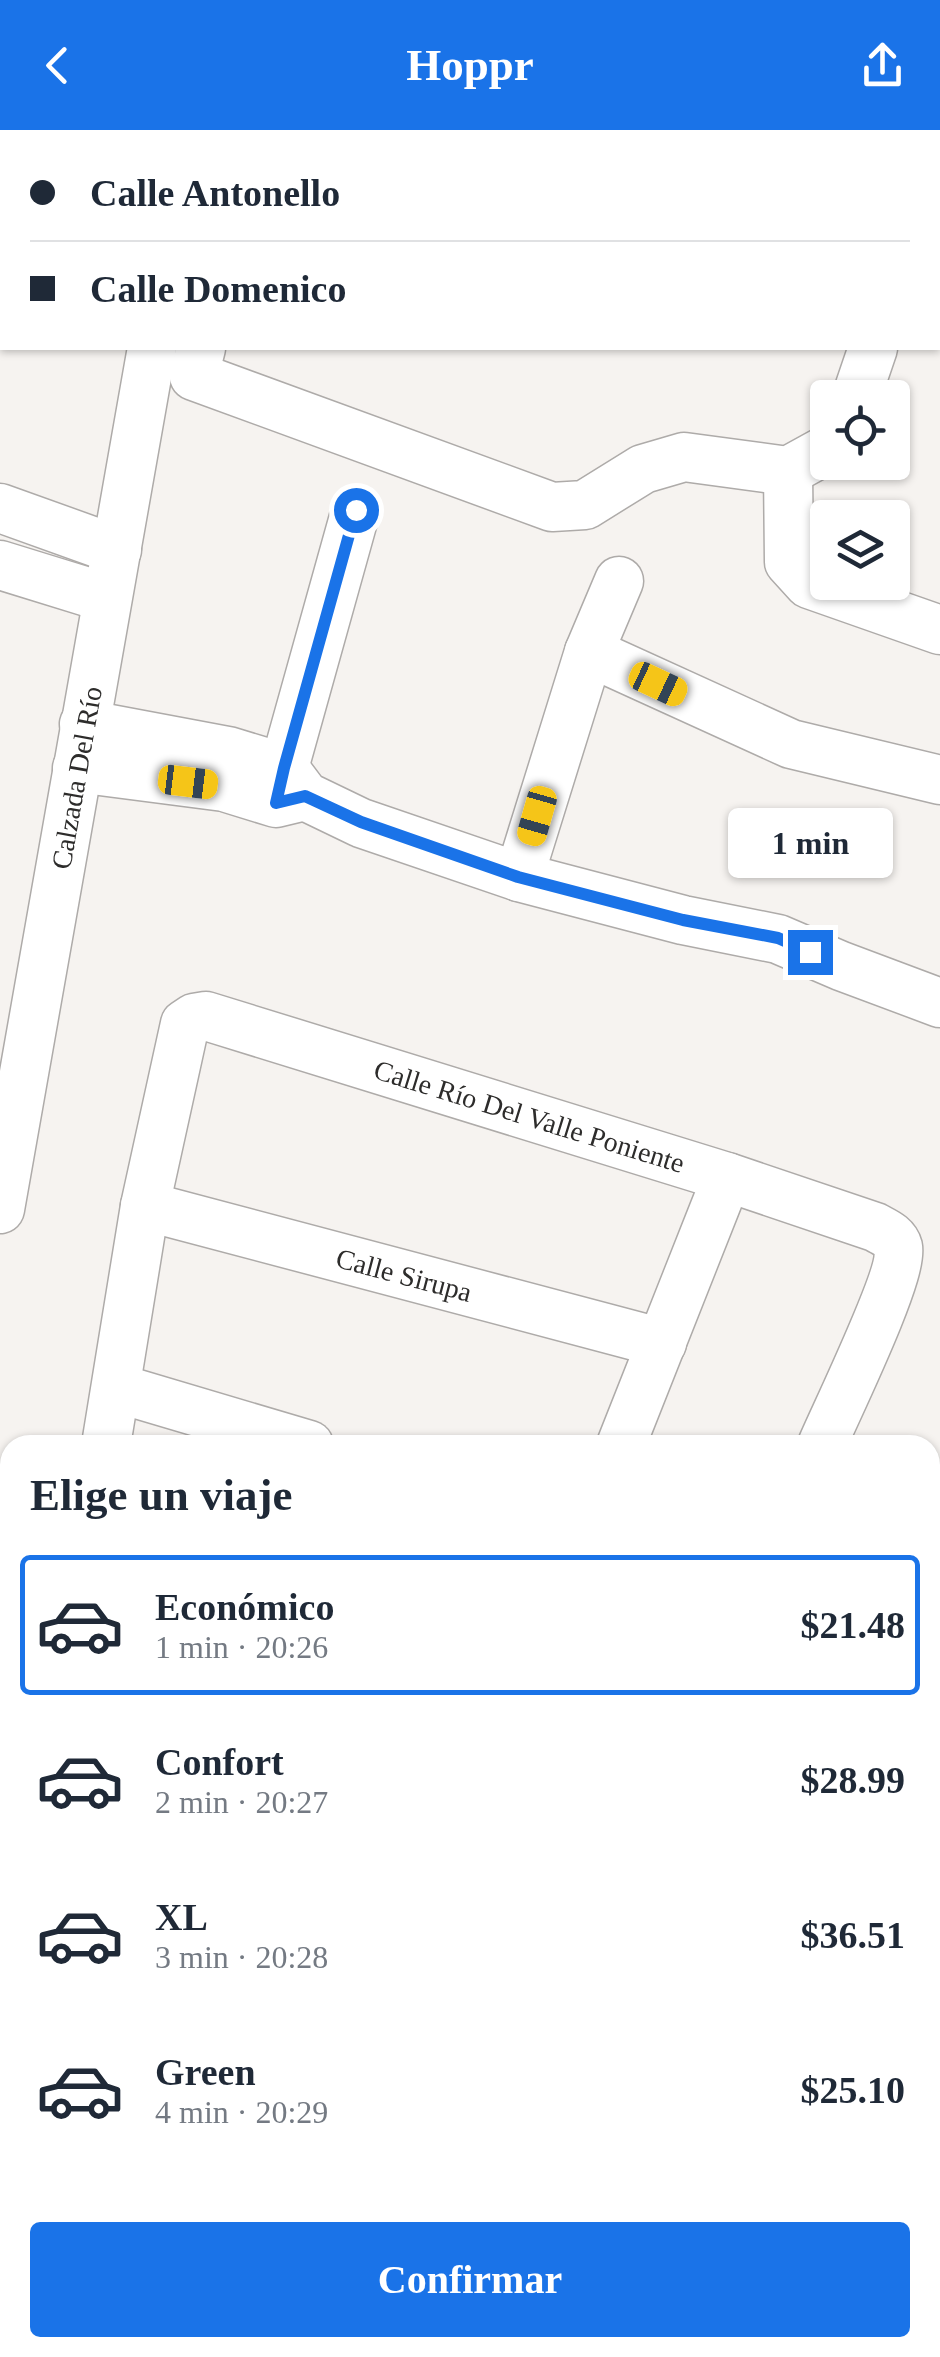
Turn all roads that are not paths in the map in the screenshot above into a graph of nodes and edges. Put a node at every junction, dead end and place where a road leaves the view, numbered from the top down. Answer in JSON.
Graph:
{"nodes":[{"id":1,"x":152,"y":350,"type":"edge"},
{"id":2,"x":200,"y":350,"type":"edge"},
{"id":3,"x":872,"y":350,"type":"edge"},
{"id":4,"x":862,"y":380,"type":"edge"},
{"id":5,"x":808,"y":460,"type":"edge"},
{"id":6,"x":0,"y":508,"type":"edge"},
{"id":7,"x":356,"y":510,"type":"dead end"},
{"id":8,"x":117,"y":550,"type":"junction"},
{"id":9,"x":0,"y":565,"type":"edge"},
{"id":10,"x":619,"y":581,"type":"dead end"},
{"id":11,"x":107,"y":598,"type":"junction"},
{"id":12,"x":940,"y":630,"type":"edge"},
{"id":13,"x":589,"y":652,"type":"junction"},
{"id":14,"x":80,"y":746,"type":"junction"},
{"id":15,"x":940,"y":780,"type":"edge"},
{"id":16,"x":288,"y":789,"type":"junction"},
{"id":17,"x":518,"y":877,"type":"junction"},
{"id":18,"x":38,"y":994,"type":"junction"},
{"id":19,"x":940,"y":1003,"type":"edge"},
{"id":20,"x":0,"y":1028,"type":"edge"},
{"id":21,"x":8,"y":1121,"type":"edge"},
{"id":22,"x":727,"y":1177,"type":"junction"},
{"id":23,"x":145,"y":1206,"type":"junction"},
{"id":24,"x":0,"y":1209,"type":"edge"},
{"id":25,"x":662,"y":1343,"type":"junction"},
{"id":26,"x":116,"y":1388,"type":"junction"},
{"id":27,"x":108,"y":1435,"type":"edge"},
{"id":28,"x":275,"y":1435,"type":"edge"},
{"id":29,"x":625,"y":1435,"type":"edge"},
{"id":30,"x":826,"y":1435,"type":"edge"}],
"edges":[{"from":1,"to":8,"type":"street","name":"Calzada Del Río"},
{"from":2,"to":5,"type":"street"},
{"from":3,"to":4,"type":"street"},
{"from":5,"to":12,"type":"street"},
{"from":6,"to":8,"type":"street"},
{"from":7,"to":16,"type":"street"},
{"from":8,"to":11,"type":"street","name":"Calzada Del Río"},
{"from":9,"to":11,"type":"street"},
{"from":10,"to":13,"type":"street"},
{"from":11,"to":14,"type":"street","name":"Calzada Del Río"},
{"from":13,"to":15,"type":"street"},
{"from":13,"to":17,"type":"street"},
{"from":14,"to":16,"type":"street"},
{"from":14,"to":18,"type":"street","name":"Calzada Del Río"},
{"from":16,"to":17,"type":"street"},
{"from":17,"to":19,"type":"street"},
{"from":18,"to":20,"type":"street"},
{"from":18,"to":21,"type":"street","name":"Calzada Del Río"},
{"from":21,"to":24,"type":"street","name":"Calzada Del Río"},
{"from":22,"to":23,"type":"street","name":"Calle Río Del Valle Poniente"},
{"from":22,"to":25,"type":"street"},
{"from":22,"to":30,"type":"street","name":"Calle Río Del Valle Poniente"},
{"from":23,"to":25,"type":"street","name":"Calle Sirupa"},
{"from":23,"to":26,"type":"street"},
{"from":25,"to":29,"type":"street"},
{"from":26,"to":27,"type":"street"},
{"from":26,"to":28,"type":"street"}]}
